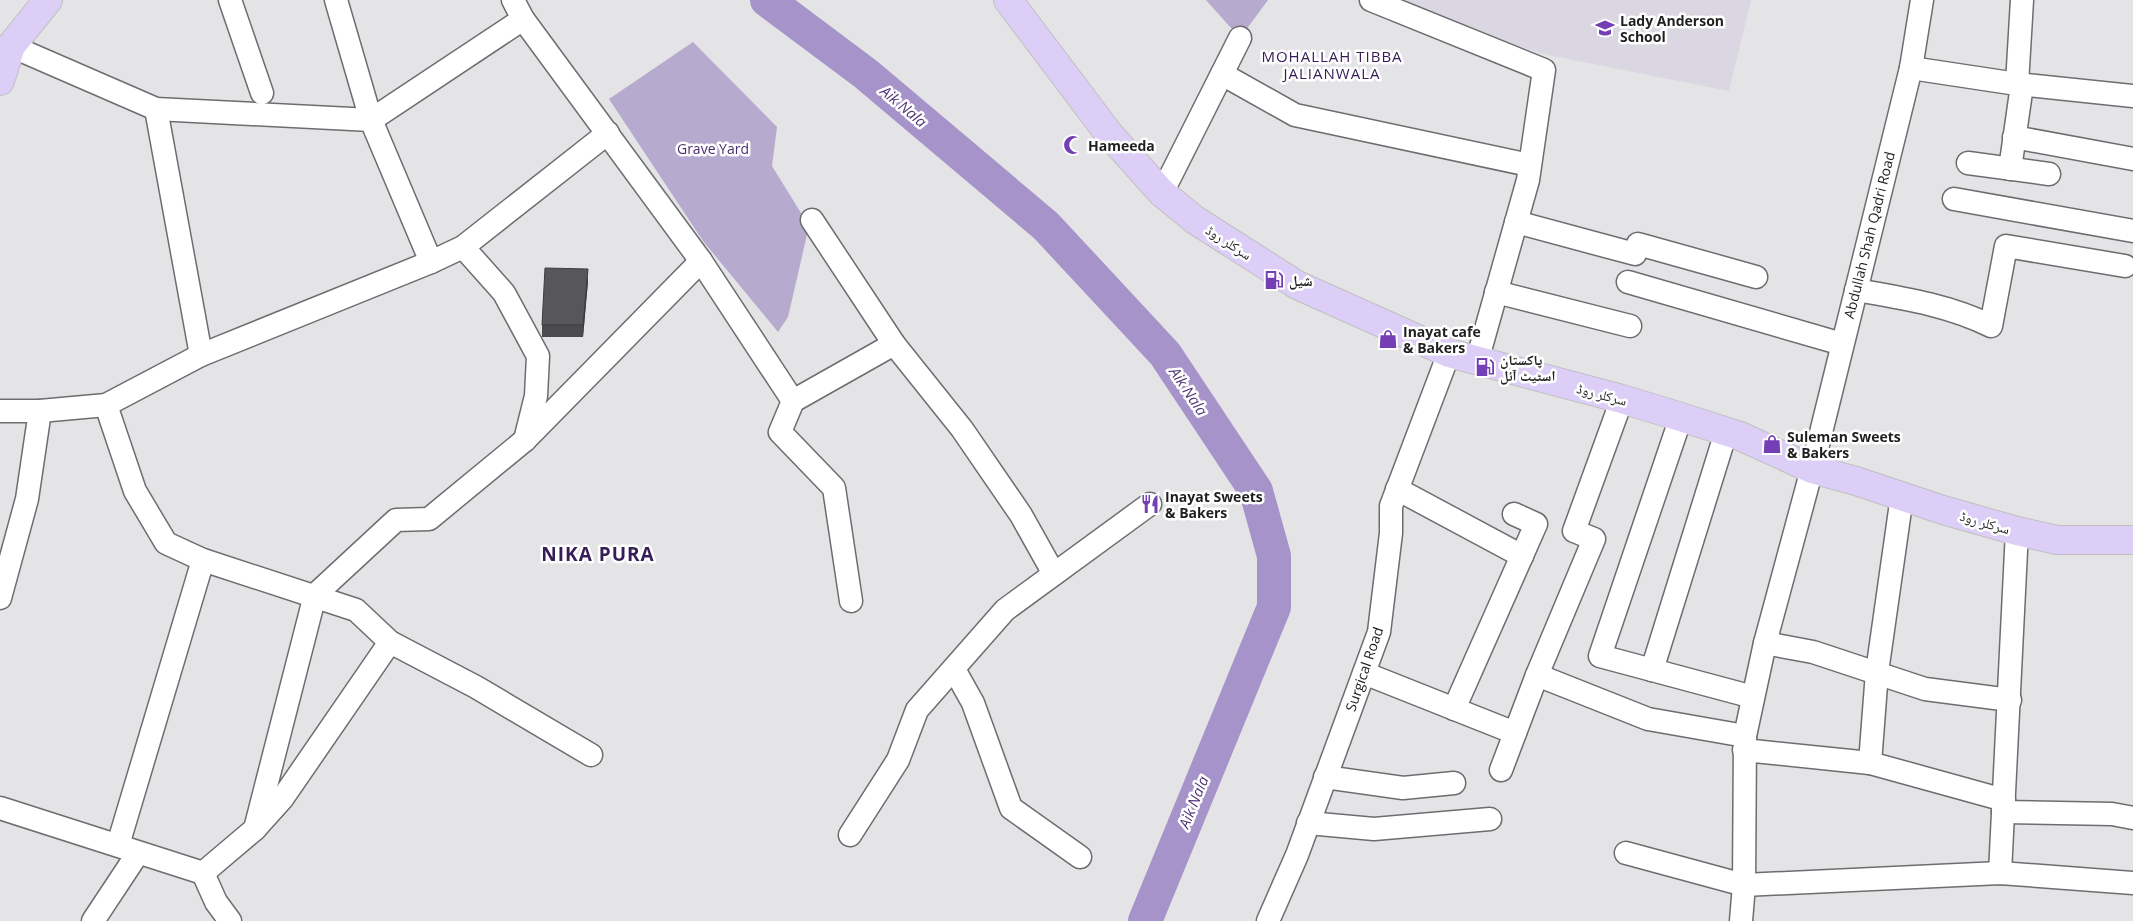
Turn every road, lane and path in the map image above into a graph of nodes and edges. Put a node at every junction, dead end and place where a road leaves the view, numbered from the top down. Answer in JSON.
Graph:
{"nodes":[{"id":1,"x":48,"y":0,"type":"edge"},
{"id":2,"x":230,"y":0,"type":"edge"},
{"id":3,"x":336,"y":0,"type":"edge"},
{"id":4,"x":1008,"y":0,"type":"edge"},
{"id":5,"x":1371,"y":0,"type":"edge"},
{"id":6,"x":1922,"y":0,"type":"edge"},
{"id":7,"x":2022,"y":0,"type":"edge"},
{"id":8,"x":518,"y":9,"type":"edge"},
{"id":9,"x":1240,"y":38,"type":"dead end"},
{"id":10,"x":11,"y":46,"type":"junction"},
{"id":11,"x":1910,"y":68,"type":"junction"},
{"id":12,"x":1222,"y":74,"type":"junction"},
{"id":13,"x":0,"y":81,"type":"edge"},
{"id":14,"x":2020,"y":84,"type":"junction"},
{"id":15,"x":2132,"y":90,"type":"edge"},
{"id":16,"x":262,"y":93,"type":"dead end"},
{"id":17,"x":156,"y":109,"type":"junction"},
{"id":18,"x":371,"y":120,"type":"junction"},
{"id":19,"x":608,"y":133,"type":"junction"},
{"id":20,"x":2014,"y":137,"type":"junction"},
{"id":21,"x":2133,"y":159,"type":"edge"},
{"id":22,"x":1968,"y":163,"type":"dead end"},
{"id":23,"x":1529,"y":165,"type":"junction"},
{"id":24,"x":2010,"y":169,"type":"junction"},
{"id":25,"x":2049,"y":174,"type":"dead end"},
{"id":26,"x":1162,"y":193,"type":"junction"},
{"id":27,"x":1954,"y":198,"type":"dead end"},
{"id":28,"x":812,"y":220,"type":"dead end"},
{"id":29,"x":1516,"y":222,"type":"junction"},
{"id":30,"x":2133,"y":231,"type":"edge"},
{"id":31,"x":463,"y":247,"type":"junction"},
{"id":32,"x":701,"y":261,"type":"junction"},
{"id":33,"x":431,"y":262,"type":"junction"},
{"id":34,"x":2125,"y":266,"type":"dead end"},
{"id":35,"x":1756,"y":277,"type":"dead end"},
{"id":36,"x":1628,"y":282,"type":"dead end"},
{"id":37,"x":1856,"y":290,"type":"junction"},
{"id":38,"x":1496,"y":292,"type":"junction"},
{"id":39,"x":1630,"y":326,"type":"dead end"},
{"id":40,"x":894,"y":344,"type":"junction"},
{"id":41,"x":1842,"y":344,"type":"junction"},
{"id":42,"x":1449,"y":353,"type":"junction"},
{"id":43,"x":201,"y":356,"type":"junction"},
{"id":44,"x":1476,"y":361,"type":"junction"},
{"id":45,"x":1622,"y":399,"type":"junction"},
{"id":46,"x":793,"y":401,"type":"junction"},
{"id":47,"x":106,"y":405,"type":"junction"},
{"id":48,"x":0,"y":411,"type":"edge"},
{"id":49,"x":40,"y":412,"type":"junction"},
{"id":50,"x":1681,"y":417,"type":"junction"},
{"id":51,"x":1726,"y":432,"type":"junction"},
{"id":52,"x":524,"y":440,"type":"junction"},
{"id":53,"x":1812,"y":469,"type":"junction"},
{"id":54,"x":1398,"y":488,"type":"junction"},
{"id":55,"x":1902,"y":496,"type":"junction"},
{"id":56,"x":1150,"y":504,"type":"dead end"},
{"id":57,"x":1514,"y":514,"type":"dead end"},
{"id":58,"x":2017,"y":531,"type":"junction"},
{"id":59,"x":2133,"y":540,"type":"edge"},
{"id":60,"x":1522,"y":556,"type":"junction"},
{"id":61,"x":203,"y":560,"type":"junction"},
{"id":62,"x":1054,"y":574,"type":"junction"},
{"id":63,"x":315,"y":595,"type":"junction"},
{"id":64,"x":0,"y":598,"type":"edge"},
{"id":65,"x":851,"y":601,"type":"dead end"},
{"id":66,"x":390,"y":642,"type":"junction"},
{"id":67,"x":1765,"y":644,"type":"junction"},
{"id":68,"x":954,"y":669,"type":"junction"},
{"id":69,"x":1652,"y":670,"type":"junction"},
{"id":70,"x":1364,"y":672,"type":"junction"},
{"id":71,"x":1876,"y":672,"type":"junction"},
{"id":72,"x":1537,"y":674,"type":"junction"},
{"id":73,"x":1753,"y":697,"type":"junction"},
{"id":74,"x":2010,"y":700,"type":"junction"},
{"id":75,"x":1454,"y":709,"type":"junction"},
{"id":76,"x":1515,"y":733,"type":"junction"},
{"id":77,"x":1745,"y":743,"type":"junction"},
{"id":78,"x":591,"y":755,"type":"dead end"},
{"id":79,"x":1870,"y":763,"type":"junction"},
{"id":80,"x":1501,"y":770,"type":"dead end"},
{"id":81,"x":1325,"y":777,"type":"junction"},
{"id":82,"x":1454,"y":783,"type":"dead end"},
{"id":83,"x":2004,"y":806,"type":"junction"},
{"id":84,"x":0,"y":808,"type":"edge"},
{"id":85,"x":2133,"y":818,"type":"edge"},
{"id":86,"x":1490,"y":819,"type":"dead end"},
{"id":87,"x":1308,"y":823,"type":"junction"},
{"id":88,"x":255,"y":829,"type":"junction"},
{"id":89,"x":850,"y":835,"type":"dead end"},
{"id":90,"x":128,"y":849,"type":"junction"},
{"id":91,"x":1626,"y":853,"type":"dead end"},
{"id":92,"x":1080,"y":857,"type":"dead end"},
{"id":93,"x":203,"y":873,"type":"junction"},
{"id":94,"x":2000,"y":873,"type":"junction"},
{"id":95,"x":2133,"y":883,"type":"edge"},
{"id":96,"x":1744,"y":885,"type":"junction"},
{"id":97,"x":93,"y":921,"type":"edge"},
{"id":98,"x":230,"y":921,"type":"edge"},
{"id":99,"x":1268,"y":921,"type":"edge"},
{"id":100,"x":1740,"y":921,"type":"edge"}],
"edges":[{"from":1,"to":10,"type":"main road"},
{"from":2,"to":16,"type":"street"},
{"from":3,"to":18,"type":"street"},
{"from":4,"to":26,"type":"main road","name":"سرکلر روڈ"},
{"from":5,"to":23,"type":"street"},
{"from":6,"to":11,"type":"street","name":"Abdullah Shah Qadri Road"},
{"from":7,"to":14,"type":"street"},
{"from":8,"to":18,"type":"street"},
{"from":8,"to":19,"type":"street"},
{"from":9,"to":12,"type":"street"},
{"from":10,"to":13,"type":"main road"},
{"from":10,"to":17,"type":"street"},
{"from":11,"to":14,"type":"street"},
{"from":11,"to":37,"type":"street","name":"Abdullah Shah Qadri Road"},
{"from":12,"to":23,"type":"street"},
{"from":12,"to":26,"type":"street"},
{"from":14,"to":15,"type":"street"},
{"from":14,"to":20,"type":"street"},
{"from":17,"to":18,"type":"street"},
{"from":17,"to":43,"type":"street"},
{"from":18,"to":33,"type":"street"},
{"from":19,"to":31,"type":"street"},
{"from":19,"to":32,"type":"street"},
{"from":20,"to":21,"type":"street"},
{"from":20,"to":24,"type":"street"},
{"from":22,"to":24,"type":"street"},
{"from":23,"to":29,"type":"street"},
{"from":24,"to":25,"type":"street"},
{"from":26,"to":42,"type":"main road","name":"سرکلر روڈ"},
{"from":27,"to":30,"type":"street"},
{"from":28,"to":40,"type":"street"},
{"from":29,"to":35,"type":"street"},
{"from":29,"to":38,"type":"street"},
{"from":31,"to":33,"type":"street"},
{"from":31,"to":52,"type":"street"},
{"from":32,"to":46,"type":"street"},
{"from":32,"to":52,"type":"street"},
{"from":33,"to":43,"type":"street"},
{"from":34,"to":37,"type":"street"},
{"from":36,"to":41,"type":"street"},
{"from":37,"to":41,"type":"street","name":"Abdullah Shah Qadri Road"},
{"from":38,"to":39,"type":"street"},
{"from":38,"to":44,"type":"street"},
{"from":40,"to":46,"type":"street"},
{"from":40,"to":62,"type":"street"},
{"from":41,"to":53,"type":"street","name":"Abdullah Shah Qadri Road"},
{"from":42,"to":44,"type":"main road","name":"سرکلر روڈ"},
{"from":42,"to":54,"type":"street","name":"Surgical Road"},
{"from":43,"to":47,"type":"street"},
{"from":44,"to":45,"type":"main road","name":"سرکلر روڈ"},
{"from":45,"to":50,"type":"main road","name":"سرکلر روڈ"},
{"from":45,"to":72,"type":"street"},
{"from":46,"to":65,"type":"street"},
{"from":47,"to":49,"type":"street"},
{"from":47,"to":61,"type":"street"},
{"from":48,"to":49,"type":"street"},
{"from":49,"to":64,"type":"street"},
{"from":50,"to":51,"type":"main road","name":"سرکلر روڈ"},
{"from":50,"to":69,"type":"street"},
{"from":51,"to":53,"type":"main road","name":"سرکلر روڈ"},
{"from":51,"to":69,"type":"street"},
{"from":52,"to":63,"type":"street"},
{"from":53,"to":55,"type":"main road","name":"سرکلر روڈ"},
{"from":53,"to":67,"type":"street","name":"Abdullah Shah Qadri Road"},
{"from":54,"to":60,"type":"street"},
{"from":54,"to":70,"type":"street","name":"Surgical Road"},
{"from":55,"to":58,"type":"main road","name":"سرکلر روڈ"},
{"from":55,"to":71,"type":"street"},
{"from":56,"to":62,"type":"street"},
{"from":57,"to":60,"type":"street"},
{"from":58,"to":59,"type":"main road","name":"سرکلر روڈ"},
{"from":58,"to":74,"type":"street"},
{"from":60,"to":75,"type":"street"},
{"from":61,"to":63,"type":"street"},
{"from":61,"to":90,"type":"street"},
{"from":62,"to":68,"type":"street"},
{"from":63,"to":66,"type":"street"},
{"from":63,"to":88,"type":"street"},
{"from":66,"to":78,"type":"street"},
{"from":66,"to":88,"type":"street"},
{"from":67,"to":71,"type":"street"},
{"from":67,"to":73,"type":"street","name":"Abdullah Shah Qadri Road"},
{"from":68,"to":89,"type":"street"},
{"from":68,"to":92,"type":"street"},
{"from":69,"to":73,"type":"street"},
{"from":70,"to":75,"type":"street"},
{"from":70,"to":81,"type":"street","name":"Surgical Road"},
{"from":71,"to":74,"type":"street"},
{"from":71,"to":79,"type":"street"},
{"from":72,"to":76,"type":"street"},
{"from":72,"to":77,"type":"street"},
{"from":73,"to":77,"type":"street","name":"Abdullah Shah Qadri Road"},
{"from":74,"to":83,"type":"street"},
{"from":75,"to":76,"type":"street"},
{"from":76,"to":80,"type":"street"},
{"from":77,"to":79,"type":"street"},
{"from":77,"to":96,"type":"street","name":"Abdullah Shah Qadri Road"},
{"from":79,"to":83,"type":"street"},
{"from":81,"to":82,"type":"street"},
{"from":81,"to":87,"type":"street","name":"Surgical Road"},
{"from":83,"to":85,"type":"street"},
{"from":83,"to":94,"type":"street"},
{"from":84,"to":90,"type":"street"},
{"from":86,"to":87,"type":"street"},
{"from":87,"to":99,"type":"street","name":"Surgical Road"},
{"from":88,"to":93,"type":"street"},
{"from":90,"to":93,"type":"street"},
{"from":90,"to":97,"type":"street"},
{"from":91,"to":96,"type":"street"},
{"from":93,"to":98,"type":"street"},
{"from":94,"to":95,"type":"street"},
{"from":94,"to":96,"type":"street"},
{"from":96,"to":100,"type":"street","name":"Abdullah Shah Qadri Road"}]}
